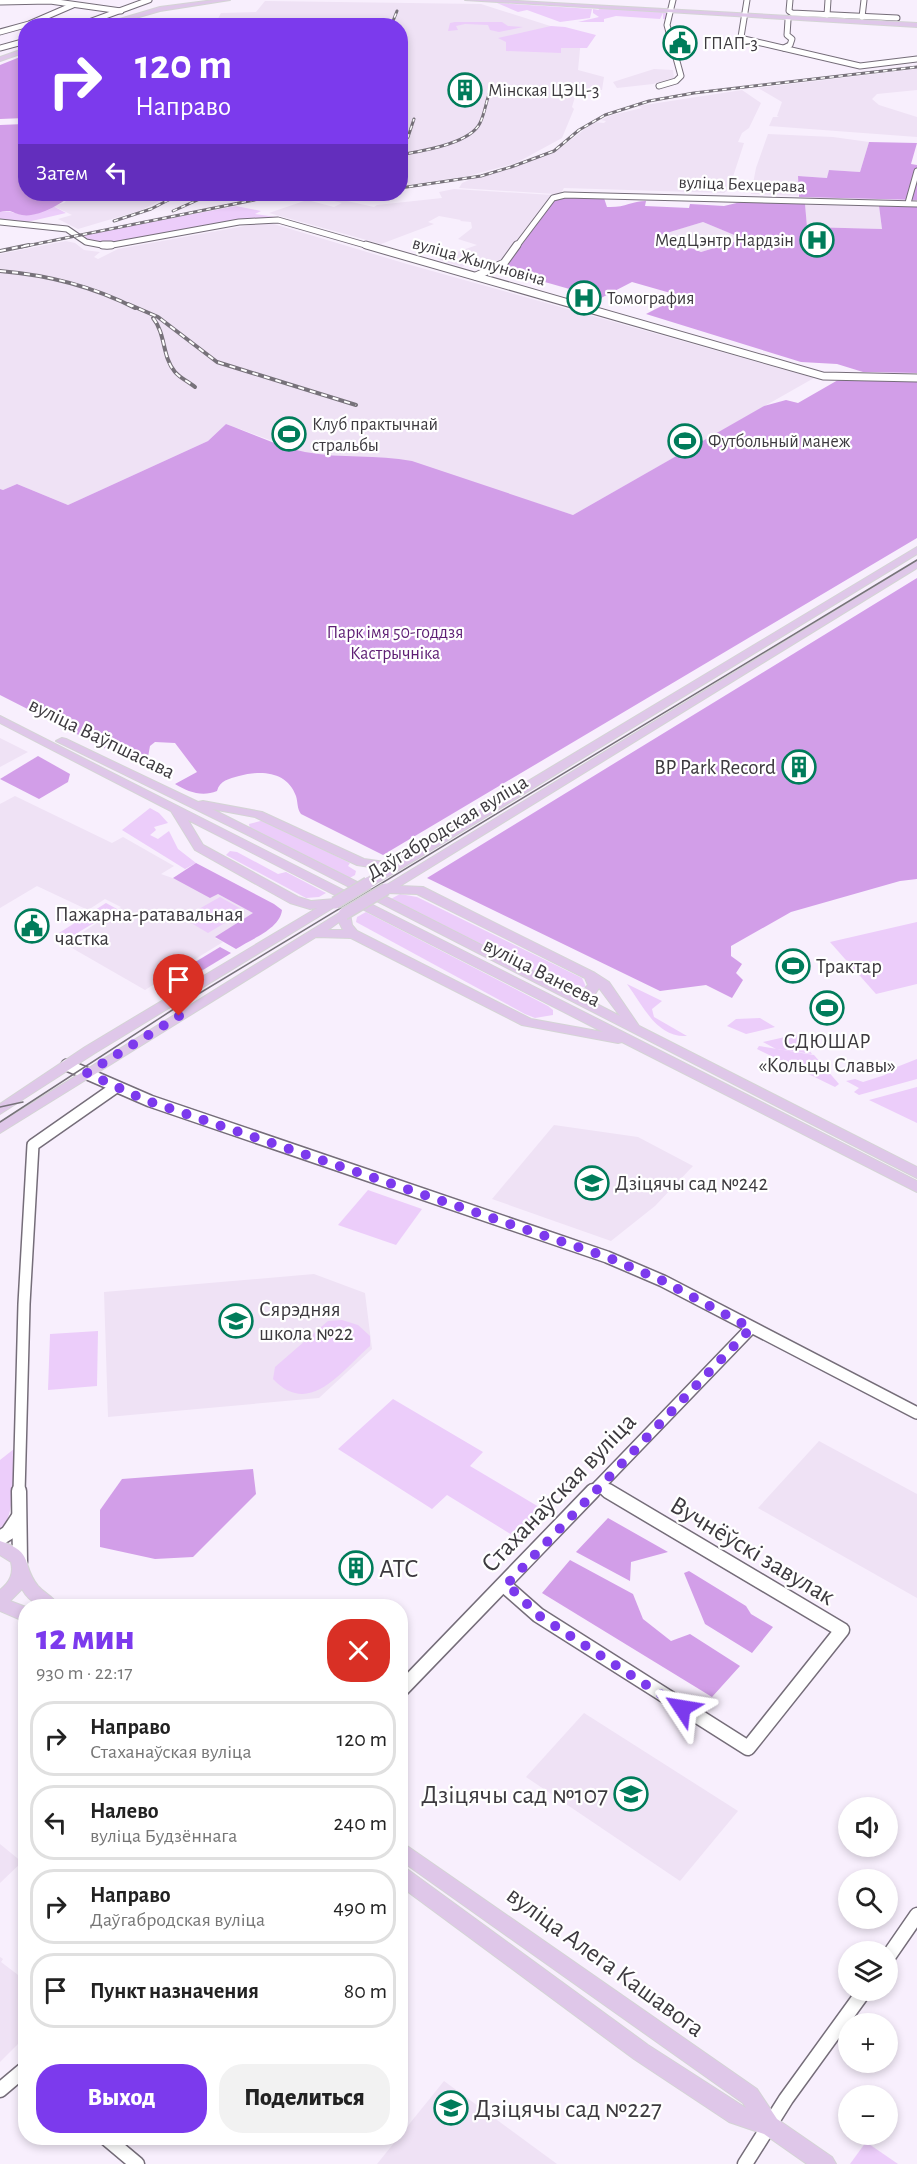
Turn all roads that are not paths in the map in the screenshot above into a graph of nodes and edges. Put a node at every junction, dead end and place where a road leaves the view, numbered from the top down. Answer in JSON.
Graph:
{"nodes":[{"id":1,"x":89,"y":0,"type":"edge"},
{"id":2,"x":149,"y":0,"type":"edge"},
{"id":3,"x":227,"y":0,"type":"edge"},
{"id":4,"x":468,"y":0,"type":"edge"},
{"id":5,"x":494,"y":0,"type":"edge"},
{"id":6,"x":673,"y":0,"type":"edge"},
{"id":7,"x":747,"y":0,"type":"edge"},
{"id":8,"x":790,"y":0,"type":"edge"},
{"id":9,"x":828,"y":0,"type":"edge"},
{"id":10,"x":864,"y":0,"type":"edge"},
{"id":11,"x":9,"y":1,"type":"edge"},
{"id":12,"x":0,"y":2,"type":"edge"},
{"id":13,"x":74,"y":5,"type":"junction"},
{"id":14,"x":121,"y":11,"type":"junction"},
{"id":15,"x":671,"y":11,"type":"junction"},
{"id":16,"x":745,"y":15,"type":"junction"},
{"id":17,"x":827,"y":15,"type":"junction"},
{"id":18,"x":862,"y":16,"type":"junction"},
{"id":19,"x":43,"y":18,"type":"edge"},
{"id":20,"x":101,"y":18,"type":"edge"},
{"id":21,"x":128,"y":18,"type":"edge"},
{"id":22,"x":897,"y":18,"type":"dead end"},
{"id":23,"x":788,"y":20,"type":"dead end"},
{"id":24,"x":917,"y":24,"type":"edge"},
{"id":25,"x":18,"y":27,"type":"edge"},
{"id":26,"x":0,"y":32,"type":"edge"},
{"id":27,"x":18,"y":43,"type":"edge"},
{"id":28,"x":0,"y":48,"type":"edge"},
{"id":29,"x":784,"y":48,"type":"junction"},
{"id":30,"x":18,"y":53,"type":"edge"},
{"id":31,"x":0,"y":59,"type":"edge"},
{"id":32,"x":917,"y":59,"type":"edge"},
{"id":33,"x":659,"y":86,"type":"dead end"},
{"id":34,"x":917,"y":171,"type":"edge"},
{"id":35,"x":908,"y":203,"type":"junction"},
{"id":36,"x":917,"y":204,"type":"edge"},
{"id":37,"x":0,"y":222,"type":"edge"},
{"id":38,"x":476,"y":276,"type":"junction"},
{"id":39,"x":917,"y":378,"type":"edge"},
{"id":40,"x":917,"y":550,"type":"edge"},
{"id":41,"x":917,"y":564,"type":"edge"},
{"id":42,"x":0,"y":710,"type":"edge"},
{"id":43,"x":0,"y":719,"type":"edge"},
{"id":44,"x":149,"y":794,"type":"joint"},
{"id":45,"x":181,"y":805,"type":"junction"},
{"id":46,"x":269,"y":818,"type":"junction"},
{"id":47,"x":248,"y":831,"type":"junction"},
{"id":48,"x":227,"y":837,"type":"junction"},
{"id":49,"x":199,"y":847,"type":"junction"},
{"id":50,"x":361,"y":862,"type":"junction"},
{"id":51,"x":395,"y":867,"type":"junction"},
{"id":52,"x":409,"y":875,"type":"junction"},
{"id":53,"x":371,"y":881,"type":"junction"},
{"id":54,"x":386,"y":889,"type":"junction"},
{"id":55,"x":419,"y":890,"type":"junction"},
{"id":56,"x":294,"y":900,"type":"junction"},
{"id":57,"x":335,"y":903,"type":"junction"},
{"id":58,"x":344,"y":915,"type":"junction"},
{"id":59,"x":298,"y":925,"type":"junction"},
{"id":60,"x":314,"y":933,"type":"junction"},
{"id":61,"x":354,"y":934,"type":"junction"},
{"id":62,"x":590,"y":976,"type":"junction"},
{"id":63,"x":560,"y":998,"type":"junction"},
{"id":64,"x":533,"y":1023,"type":"junction"},
{"id":65,"x":641,"y":1039,"type":"junction"},
{"id":66,"x":67,"y":1065,"type":"junction"},
{"id":67,"x":87,"y":1073,"type":"junction"},
{"id":68,"x":116,"y":1088,"type":"junction"},
{"id":69,"x":0,"y":1110,"type":"edge"},
{"id":70,"x":0,"y":1129,"type":"edge"},
{"id":71,"x":917,"y":1173,"type":"edge"},
{"id":72,"x":917,"y":1187,"type":"edge"},
{"id":73,"x":751,"y":1328,"type":"junction"},
{"id":74,"x":917,"y":1413,"type":"edge"},
{"id":75,"x":599,"y":1486,"type":"junction"},
{"id":76,"x":18,"y":1518,"type":"junction"},
{"id":77,"x":0,"y":1538,"type":"edge"},
{"id":78,"x":0,"y":1548,"type":"edge"},
{"id":79,"x":21,"y":1568,"type":"junction"},
{"id":80,"x":505,"y":1586,"type":"junction"},
{"id":81,"x":0,"y":1599,"type":"edge"},
{"id":82,"x":42,"y":1599,"type":"edge"},
{"id":83,"x":0,"y":1604,"type":"edge"},
{"id":84,"x":18,"y":1612,"type":"edge"},
{"id":85,"x":408,"y":1683,"type":"edge"},
{"id":86,"x":408,"y":1855,"type":"edge"},
{"id":87,"x":408,"y":1881,"type":"edge"},
{"id":88,"x":917,"y":1915,"type":"edge"},
{"id":89,"x":898,"y":1943,"type":"edge"},
{"id":90,"x":857,"y":2001,"type":"edge"},
{"id":91,"x":18,"y":2075,"type":"edge"},
{"id":92,"x":0,"y":2090,"type":"edge"},
{"id":93,"x":770,"y":2126,"type":"junction"},
{"id":94,"x":114,"y":2145,"type":"edge"},
{"id":95,"x":137,"y":2164,"type":"edge"},
{"id":96,"x":745,"y":2164,"type":"edge"},
{"id":97,"x":825,"y":2164,"type":"edge"}],
"edges":[{"from":1,"to":13,"type":"street"},
{"from":2,"to":14,"type":"street"},
{"from":3,"to":21,"type":"main road"},
{"from":4,"to":5,"type":"main road"},
{"from":5,"to":15,"type":"main road"},
{"from":6,"to":15,"type":"street"},
{"from":7,"to":16,"type":"street"},
{"from":8,"to":17,"type":"street"},
{"from":9,"to":17,"type":"street"},
{"from":10,"to":18,"type":"street"},
{"from":11,"to":12,"type":"street"},
{"from":11,"to":13,"type":"street"},
{"from":13,"to":14,"type":"street"},
{"from":13,"to":19,"type":"street"},
{"from":14,"to":20,"type":"street"},
{"from":15,"to":16,"type":"main road"},
{"from":15,"to":33,"type":"street"},
{"from":16,"to":24,"type":"main road"},
{"from":16,"to":29,"type":"street"},
{"from":17,"to":18,"type":"street"},
{"from":18,"to":22,"type":"street"},
{"from":23,"to":29,"type":"street"},
{"from":25,"to":26,"type":"street"},
{"from":27,"to":28,"type":"street"},
{"from":29,"to":32,"type":"street"},
{"from":30,"to":31,"type":"main road"},
{"from":34,"to":35,"type":"street"},
{"from":35,"to":36,"type":"street","name":"вуліца Бехцерава"},
{"from":35,"to":38,"type":"street","name":"вуліца Бехцерава"},
{"from":37,"to":38,"type":"street","name":"вуліца Жылуновіча"},
{"from":38,"to":39,"type":"street","name":"вуліца Жылуновіча"},
{"from":40,"to":51,"type":"main road","name":"Даўгабродская вуліца"},
{"from":41,"to":52,"type":"main road","name":"Даўгабродская вуліца"},
{"from":42,"to":45,"type":"main road","name":"вуліца Ваўпшасава"},
{"from":43,"to":44,"type":"main road","name":"вуліца Ваўпшасава"},
{"from":44,"to":45,"type":"main road","name":"вуліца Ванеева"},
{"from":45,"to":46,"type":"main road"},
{"from":45,"to":47,"type":"main road","name":"вуліца Ванеева"},
{"from":45,"to":48,"type":"main road","name":"вуліца Ванеева"},
{"from":45,"to":49,"type":"main road"},
{"from":46,"to":47,"type":"main road"},
{"from":46,"to":50,"type":"main road"},
{"from":47,"to":63,"type":"main road","name":"вуліца Ванеева"},
{"from":48,"to":49,"type":"main road"},
{"from":48,"to":63,"type":"main road","name":"вуліца Ванеева"},
{"from":49,"to":56,"type":"main road"},
{"from":50,"to":51,"type":"main road"},
{"from":50,"to":53,"type":"main road"},
{"from":51,"to":53,"type":"main road","name":"Даўгабродская вуліца"},
{"from":52,"to":54,"type":"main road","name":"Даўгабродская вуліца"},
{"from":52,"to":55,"type":"main road"},
{"from":53,"to":57,"type":"main road","name":"Даўгабродская вуліца","bridge":true},
{"from":54,"to":55,"type":"main road"},
{"from":54,"to":58,"type":"main road","name":"Даўгабродская вуліца","bridge":true},
{"from":55,"to":62,"type":"main road"},
{"from":56,"to":57,"type":"main road"},
{"from":56,"to":59,"type":"main road"},
{"from":57,"to":59,"type":"main road","name":"Даўгабродская вуліца"},
{"from":58,"to":60,"type":"main road","name":"Даўгабродская вуліца"},
{"from":58,"to":61,"type":"main road"},
{"from":59,"to":66,"type":"main road","name":"Даўгабродская вуліца"},
{"from":60,"to":61,"type":"main road"},
{"from":60,"to":67,"type":"main road","name":"Даўгабродская вуліца"},
{"from":61,"to":64,"type":"main road"},
{"from":62,"to":63,"type":"main road"},
{"from":62,"to":65,"type":"main road"},
{"from":63,"to":64,"type":"main road"},
{"from":63,"to":65,"type":"main road","name":"вуліца Ванеева"},
{"from":64,"to":65,"type":"main road"},
{"from":65,"to":71,"type":"main road","name":"вуліца Ванеева"},
{"from":65,"to":72,"type":"main road","name":"вуліца Ванеева"},
{"from":66,"to":67,"type":"street"},
{"from":66,"to":69,"type":"main road","name":"Даўгабродская вуліца"},
{"from":67,"to":68,"type":"street"},
{"from":67,"to":70,"type":"main road","name":"Даўгабродская вуліца"},
{"from":68,"to":73,"type":"street"},
{"from":68,"to":76,"type":"street"},
{"from":73,"to":74,"type":"street"},
{"from":73,"to":75,"type":"street","name":"Стаханаўская вуліца"},
{"from":75,"to":80,"type":"street","name":"Стаханаўская вуліца"},
{"from":75,"to":80,"type":"street","name":"Вучнёўскі завулак"},
{"from":76,"to":77,"type":"street"},
{"from":76,"to":79,"type":"street"},
{"from":78,"to":79,"type":"main road"},
{"from":79,"to":81,"type":"main road"},
{"from":79,"to":82,"type":"main road"},
{"from":80,"to":85,"type":"street","name":"Стаханаўская вуліца"},
{"from":83,"to":84,"type":"main road"},
{"from":86,"to":93,"type":"main road","name":"вуліца Алега Кашавога"},
{"from":87,"to":93,"type":"main road","name":"вуліца Алега Кашавога"},
{"from":88,"to":89,"type":"street"},
{"from":90,"to":93,"type":"street"},
{"from":91,"to":92,"type":"street"},
{"from":93,"to":96,"type":"street"},
{"from":93,"to":97,"type":"main road","name":"вуліца Алега Кашавога"},
{"from":94,"to":95,"type":"street"}]}
